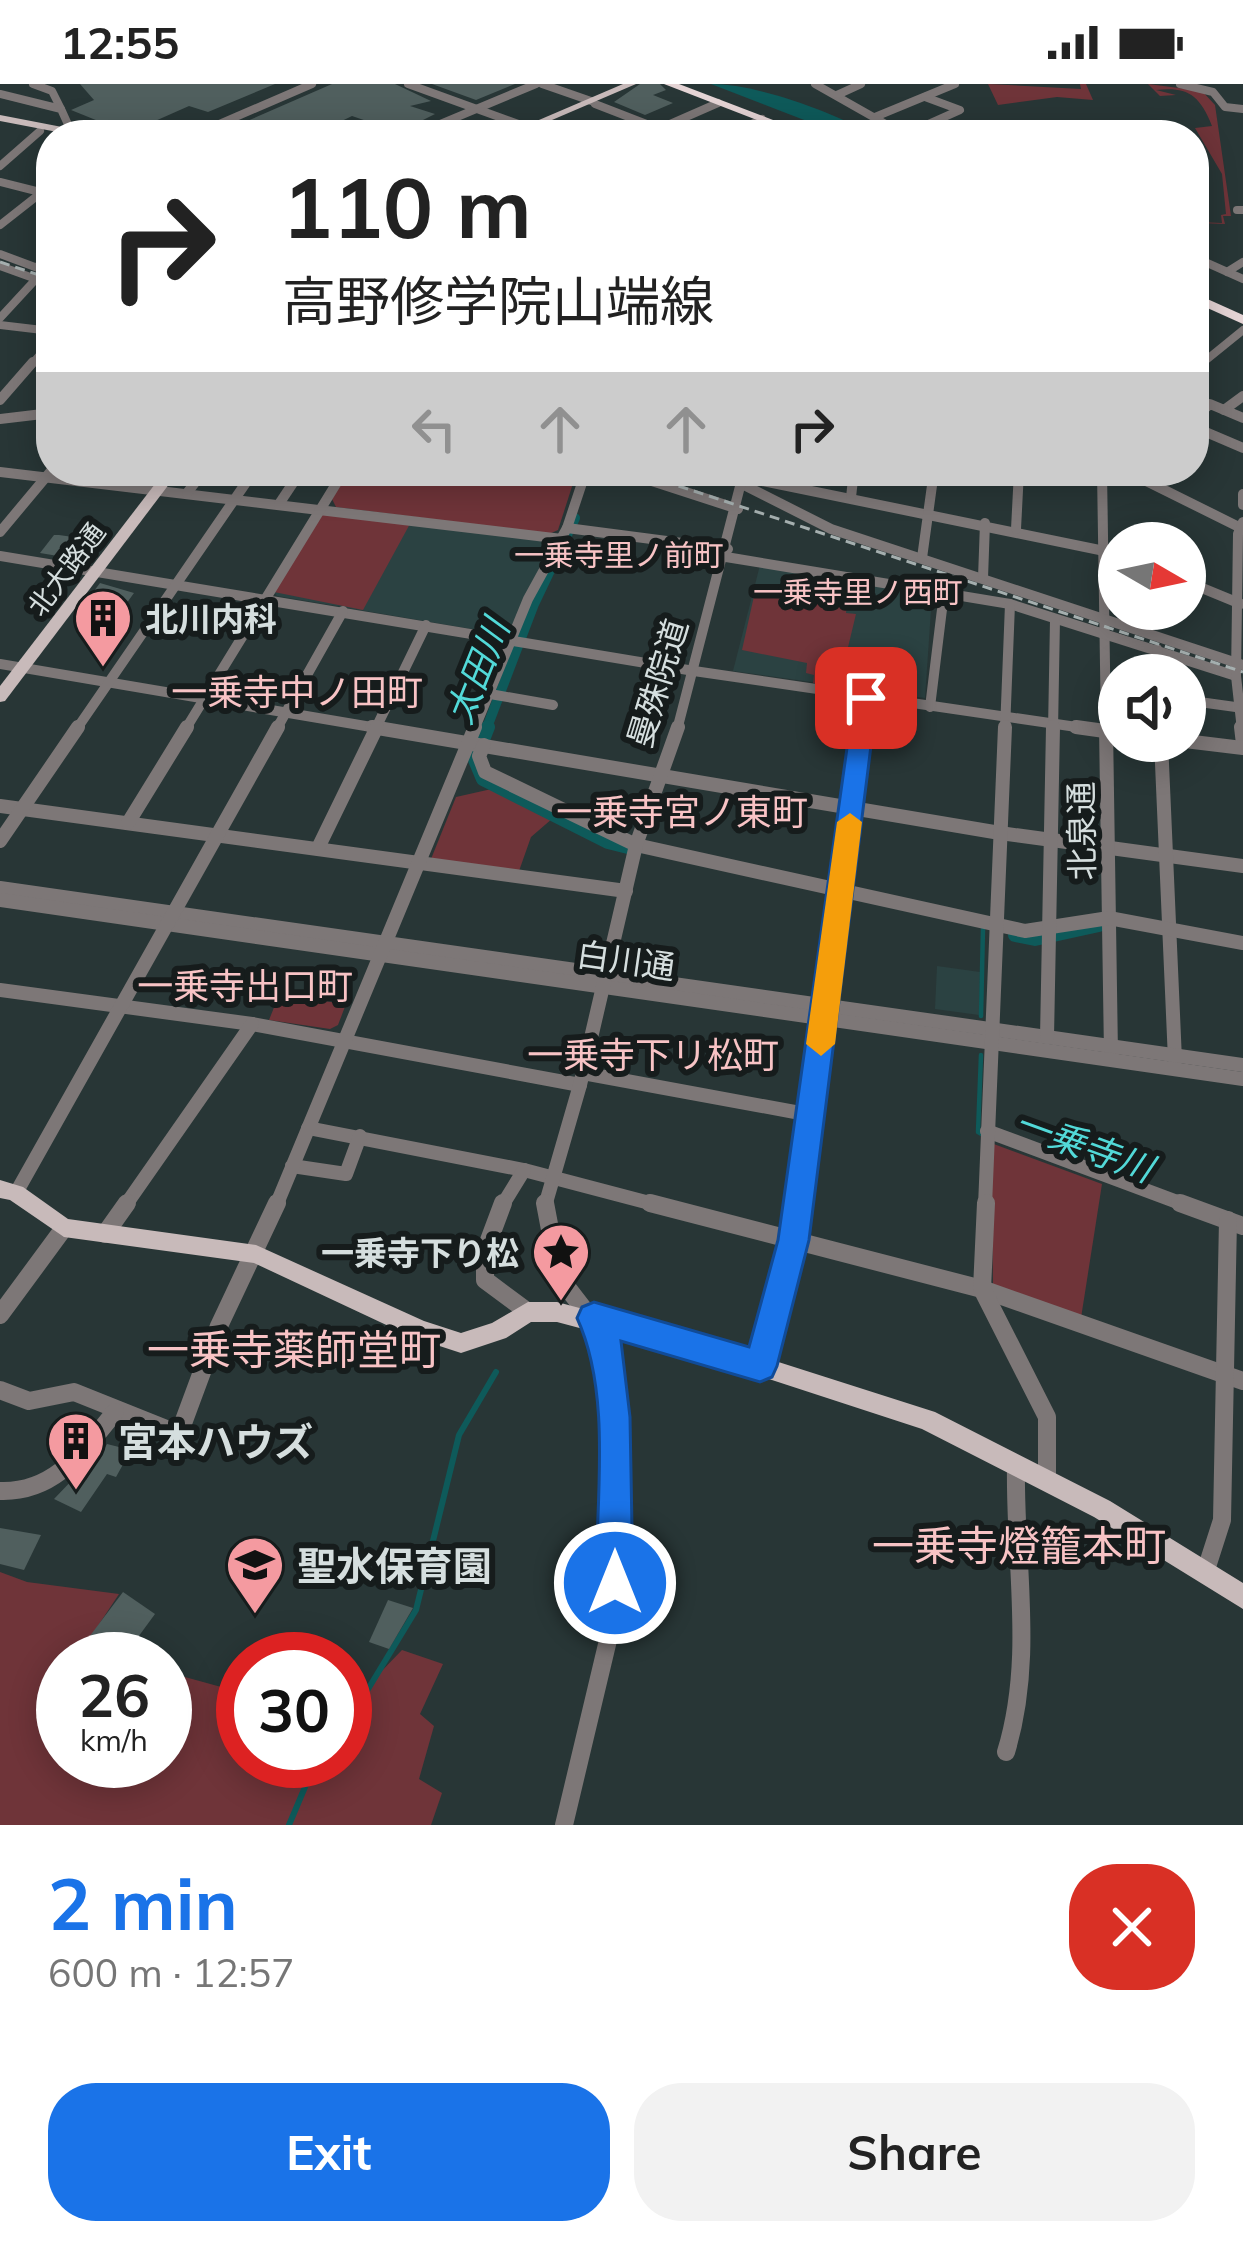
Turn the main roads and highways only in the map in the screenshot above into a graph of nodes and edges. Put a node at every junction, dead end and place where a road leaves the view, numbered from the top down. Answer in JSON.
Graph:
{"nodes":[{"id":1,"x":631,"y":84,"type":"edge"},
{"id":2,"x":643,"y":84,"type":"edge"},
{"id":3,"x":669,"y":84,"type":"edge"},
{"id":4,"x":593,"y":103,"type":"junction"},
{"id":5,"x":0,"y":120,"type":"edge"},
{"id":6,"x":554,"y":120,"type":"edge"},
{"id":7,"x":766,"y":120,"type":"edge"},
{"id":8,"x":36,"y":127,"type":"edge"},
{"id":9,"x":36,"y":129,"type":"edge"},
{"id":10,"x":1209,"y":304,"type":"edge"},
{"id":11,"x":1243,"y":320,"type":"edge"},
{"id":12,"x":153,"y":486,"type":"edge"},
{"id":13,"x":155,"y":486,"type":"edge"},
{"id":14,"x":152,"y":489,"type":"junction"},
{"id":15,"x":11,"y":666,"type":"edge"},
{"id":16,"x":0,"y":680,"type":"edge"},
{"id":17,"x":0,"y":697,"type":"edge"},
{"id":18,"x":8,"y":1191,"type":"edge"},
{"id":19,"x":1243,"y":1597,"type":"edge"}],
"edges":[{"from":1,"to":4,"type":"main road"},
{"from":2,"to":4,"type":"main road"},
{"from":3,"to":7,"type":"highway"},
{"from":4,"to":6,"type":"main road"},
{"from":5,"to":8,"type":"main road"},
{"from":5,"to":9,"type":"main road"},
{"from":10,"to":11,"type":"highway"},
{"from":12,"to":14,"type":"main road","name":"北大路通"},
{"from":13,"to":14,"type":"main road","name":"北大路通"},
{"from":14,"to":15,"type":"main road","name":"北大路通"},
{"from":15,"to":16,"type":"main road","name":"北大路通"},
{"from":15,"to":17,"type":"main road","name":"北大路通"},
{"from":18,"to":19,"type":"main road"}]}
